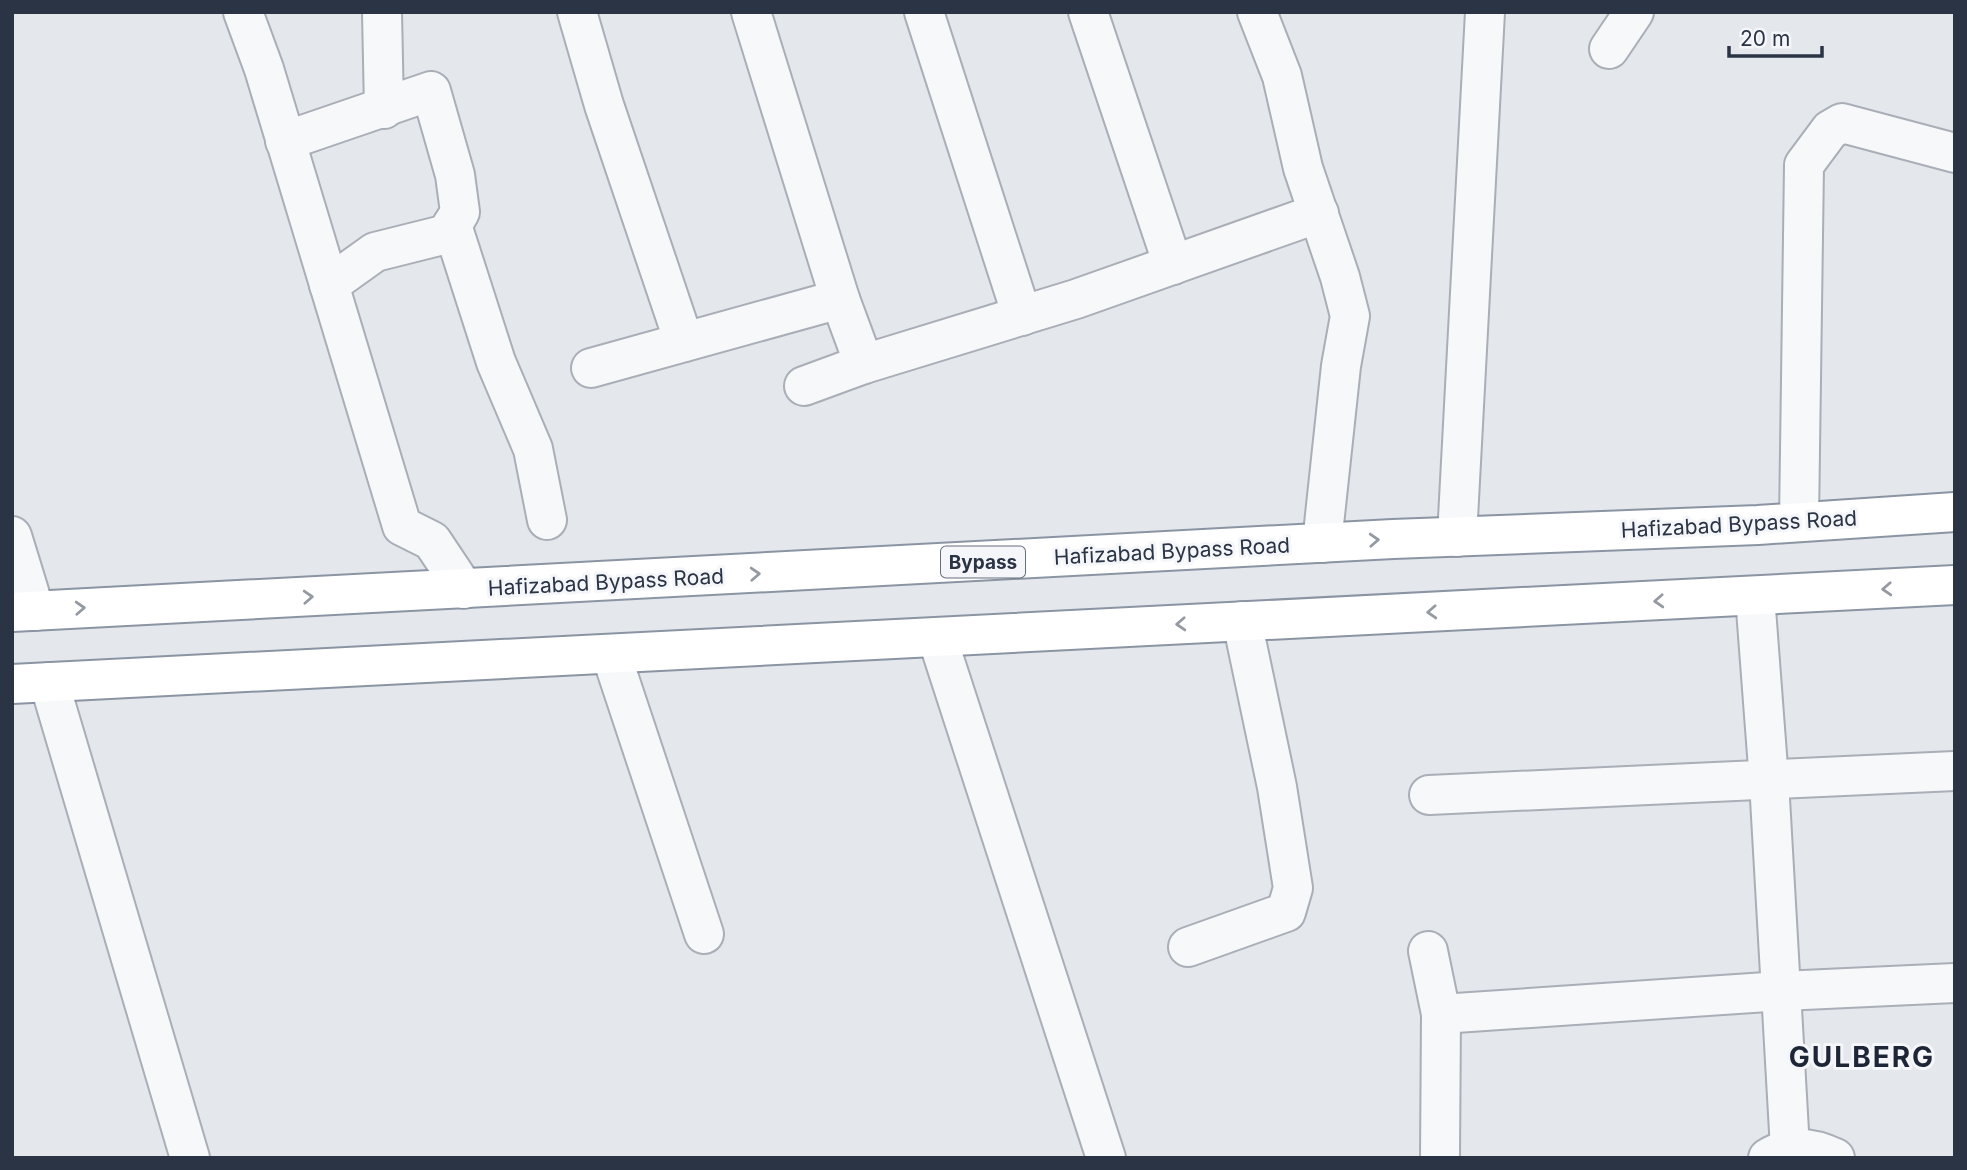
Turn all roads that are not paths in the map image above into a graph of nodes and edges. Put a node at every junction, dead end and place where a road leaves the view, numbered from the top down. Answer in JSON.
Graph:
{"nodes":[{"id":1,"x":243,"y":12,"type":"edge"},
{"id":2,"x":382,"y":12,"type":"edge"},
{"id":3,"x":577,"y":12,"type":"edge"},
{"id":4,"x":751,"y":12,"type":"edge"},
{"id":5,"x":924,"y":12,"type":"edge"},
{"id":6,"x":1088,"y":12,"type":"edge"},
{"id":7,"x":1257,"y":12,"type":"edge"},
{"id":8,"x":1485,"y":12,"type":"edge"},
{"id":9,"x":1634,"y":12,"type":"edge"},
{"id":10,"x":1609,"y":49,"type":"dead end"},
{"id":11,"x":384,"y":109,"type":"junction"},
{"id":12,"x":285,"y":141,"type":"junction"},
{"id":13,"x":1955,"y":153,"type":"edge"},
{"id":14,"x":1319,"y":213,"type":"junction"},
{"id":15,"x":452,"y":225,"type":"junction"},
{"id":16,"x":1173,"y":265,"type":"junction"},
{"id":17,"x":329,"y":285,"type":"junction"},
{"id":18,"x":840,"y":299,"type":"junction"},
{"id":19,"x":1021,"y":316,"type":"junction"},
{"id":20,"x":684,"y":342,"type":"junction"},
{"id":21,"x":864,"y":364,"type":"junction"},
{"id":22,"x":591,"y":368,"type":"dead end"},
{"id":23,"x":804,"y":386,"type":"dead end"},
{"id":24,"x":1955,"y":512,"type":"edge"},
{"id":25,"x":547,"y":520,"type":"dead end"},
{"id":26,"x":1799,"y":522,"type":"junction"},
{"id":27,"x":12,"y":537,"type":"edge"},
{"id":28,"x":1457,"y":537,"type":"junction"},
{"id":29,"x":1322,"y":543,"type":"junction"},
{"id":30,"x":1955,"y":585,"type":"edge"},
{"id":31,"x":464,"y":589,"type":"junction"},
{"id":32,"x":1755,"y":597,"type":"junction"},
{"id":33,"x":23,"y":611,"type":"edge"},
{"id":34,"x":1242,"y":621,"type":"junction"},
{"id":35,"x":936,"y":637,"type":"junction"},
{"id":36,"x":611,"y":654,"type":"junction"},
{"id":37,"x":31,"y":683,"type":"edge"},
{"id":38,"x":1955,"y":771,"type":"edge"},
{"id":39,"x":1769,"y":781,"type":"junction"},
{"id":40,"x":1429,"y":795,"type":"dead end"},
{"id":41,"x":704,"y":934,"type":"dead end"},
{"id":42,"x":1188,"y":947,"type":"dead end"},
{"id":43,"x":1428,"y":951,"type":"dead end"},
{"id":44,"x":1955,"y":983,"type":"edge"},
{"id":45,"x":1782,"y":991,"type":"junction"},
{"id":46,"x":1441,"y":1014,"type":"junction"},
{"id":47,"x":1779,"y":1153,"type":"edge"},
{"id":48,"x":190,"y":1158,"type":"edge"},
{"id":49,"x":1106,"y":1158,"type":"edge"},
{"id":50,"x":1440,"y":1158,"type":"edge"},
{"id":51,"x":1835,"y":1158,"type":"edge"}],
"edges":[{"from":1,"to":12,"type":"street"},
{"from":2,"to":11,"type":"street"},
{"from":3,"to":20,"type":"street"},
{"from":4,"to":18,"type":"street"},
{"from":5,"to":19,"type":"street"},
{"from":6,"to":16,"type":"street"},
{"from":7,"to":14,"type":"street"},
{"from":8,"to":28,"type":"street"},
{"from":9,"to":10,"type":"street"},
{"from":11,"to":12,"type":"street"},
{"from":11,"to":15,"type":"street"},
{"from":12,"to":17,"type":"street"},
{"from":13,"to":26,"type":"street"},
{"from":14,"to":16,"type":"street"},
{"from":14,"to":29,"type":"street"},
{"from":15,"to":17,"type":"street"},
{"from":15,"to":25,"type":"street"},
{"from":16,"to":19,"type":"street"},
{"from":17,"to":31,"type":"street"},
{"from":18,"to":20,"type":"street"},
{"from":18,"to":21,"type":"street"},
{"from":19,"to":21,"type":"street"},
{"from":20,"to":22,"type":"street"},
{"from":21,"to":23,"type":"street"},
{"from":24,"to":26,"type":"highway","name":"Hafizabad Bypass Road","number":"Bypass"},
{"from":26,"to":28,"type":"highway","name":"Hafizabad Bypass Road","number":"Bypass"},
{"from":27,"to":33,"type":"street"},
{"from":29,"to":28,"type":"highway","name":"Hafizabad Bypass Road","number":"Bypass","one_way":true},
{"from":31,"to":29,"type":"highway","name":"Hafizabad Bypass Road","number":"Bypass","one_way":true},
{"from":30,"to":32,"type":"highway","one_way":true},
{"from":33,"to":31,"type":"highway","name":"Hafizabad Bypass Road","number":"Bypass","one_way":true},
{"from":32,"to":34,"type":"highway","one_way":true},
{"from":32,"to":39,"type":"street"},
{"from":34,"to":35,"type":"highway","one_way":true},
{"from":34,"to":42,"type":"street"},
{"from":35,"to":36,"type":"highway"},
{"from":35,"to":49,"type":"street"},
{"from":36,"to":37,"type":"highway"},
{"from":36,"to":41,"type":"street"},
{"from":37,"to":48,"type":"street"},
{"from":38,"to":39,"type":"street"},
{"from":39,"to":40,"type":"street"},
{"from":39,"to":45,"type":"street"},
{"from":43,"to":46,"type":"street"},
{"from":44,"to":45,"type":"street"},
{"from":45,"to":46,"type":"street"},
{"from":45,"to":47,"type":"street"},
{"from":46,"to":50,"type":"street"},
{"from":47,"to":51,"type":"street"}]}
